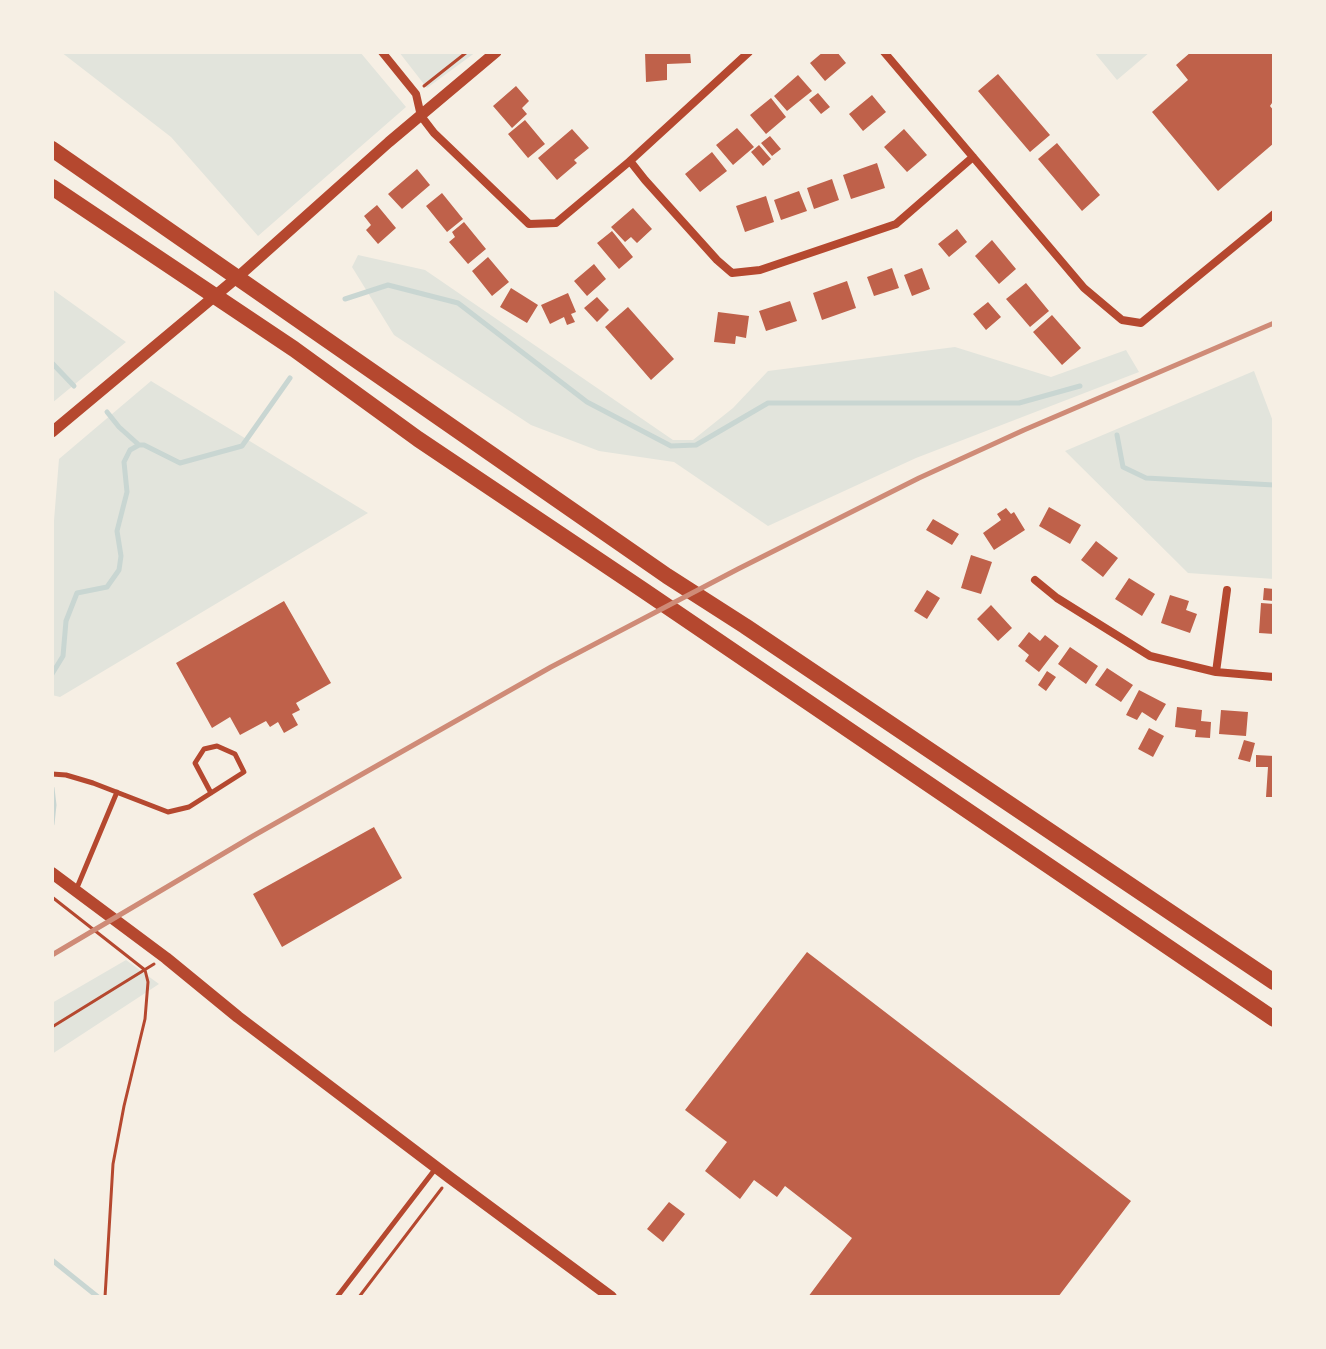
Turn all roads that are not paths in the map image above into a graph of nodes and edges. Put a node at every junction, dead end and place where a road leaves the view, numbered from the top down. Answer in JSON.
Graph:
{"nodes":[{"id":1,"x":382,"y":52,"type":"edge"},
{"id":2,"x":496,"y":52,"type":"edge"},
{"id":3,"x":749,"y":52,"type":"edge"},
{"id":4,"x":884,"y":52,"type":"edge"},
{"id":5,"x":421,"y":116,"type":"junction"},
{"id":6,"x":52,"y":149,"type":"edge"},
{"id":7,"x":973,"y":157,"type":"junction"},
{"id":8,"x":630,"y":161,"type":"junction"},
{"id":9,"x":52,"y":187,"type":"edge"},
{"id":10,"x":1274,"y":214,"type":"edge"},
{"id":11,"x":52,"y":432,"type":"edge"},
{"id":12,"x":1035,"y":580,"type":"dead end"},
{"id":13,"x":1227,"y":590,"type":"dead end"},
{"id":14,"x":1216,"y":672,"type":"junction"},
{"id":15,"x":1274,"y":677,"type":"edge"},
{"id":16,"x":52,"y":774,"type":"edge"},
{"id":17,"x":117,"y":792,"type":"junction"},
{"id":18,"x":211,"y":793,"type":"junction"},
{"id":19,"x":52,"y":873,"type":"edge"},
{"id":20,"x":76,"y":891,"type":"junction"},
{"id":21,"x":1274,"y":982,"type":"edge"},
{"id":22,"x":1274,"y":1019,"type":"edge"},
{"id":23,"x":436,"y":1167,"type":"junction"},
{"id":24,"x":337,"y":1297,"type":"edge"},
{"id":25,"x":611,"y":1297,"type":"edge"}],
"edges":[{"from":1,"to":5,"type":"street"},
{"from":2,"to":5,"type":"street"},
{"from":3,"to":8,"type":"street"},
{"from":4,"to":7,"type":"street"},
{"from":5,"to":8,"type":"street"},
{"from":5,"to":11,"type":"street"},
{"from":6,"to":21,"type":"highway"},
{"from":7,"to":8,"type":"street"},
{"from":7,"to":10,"type":"street"},
{"from":9,"to":22,"type":"highway"},
{"from":12,"to":14,"type":"street"},
{"from":13,"to":14,"type":"street"},
{"from":14,"to":15,"type":"street"},
{"from":16,"to":17,"type":"lane"},
{"from":17,"to":18,"type":"lane"},
{"from":17,"to":20,"type":"lane"},
{"from":18,"to":18,"type":"lane"},
{"from":19,"to":20,"type":"main road"},
{"from":20,"to":23,"type":"main road"},
{"from":23,"to":24,"type":"lane"},
{"from":23,"to":25,"type":"main road"}]}
